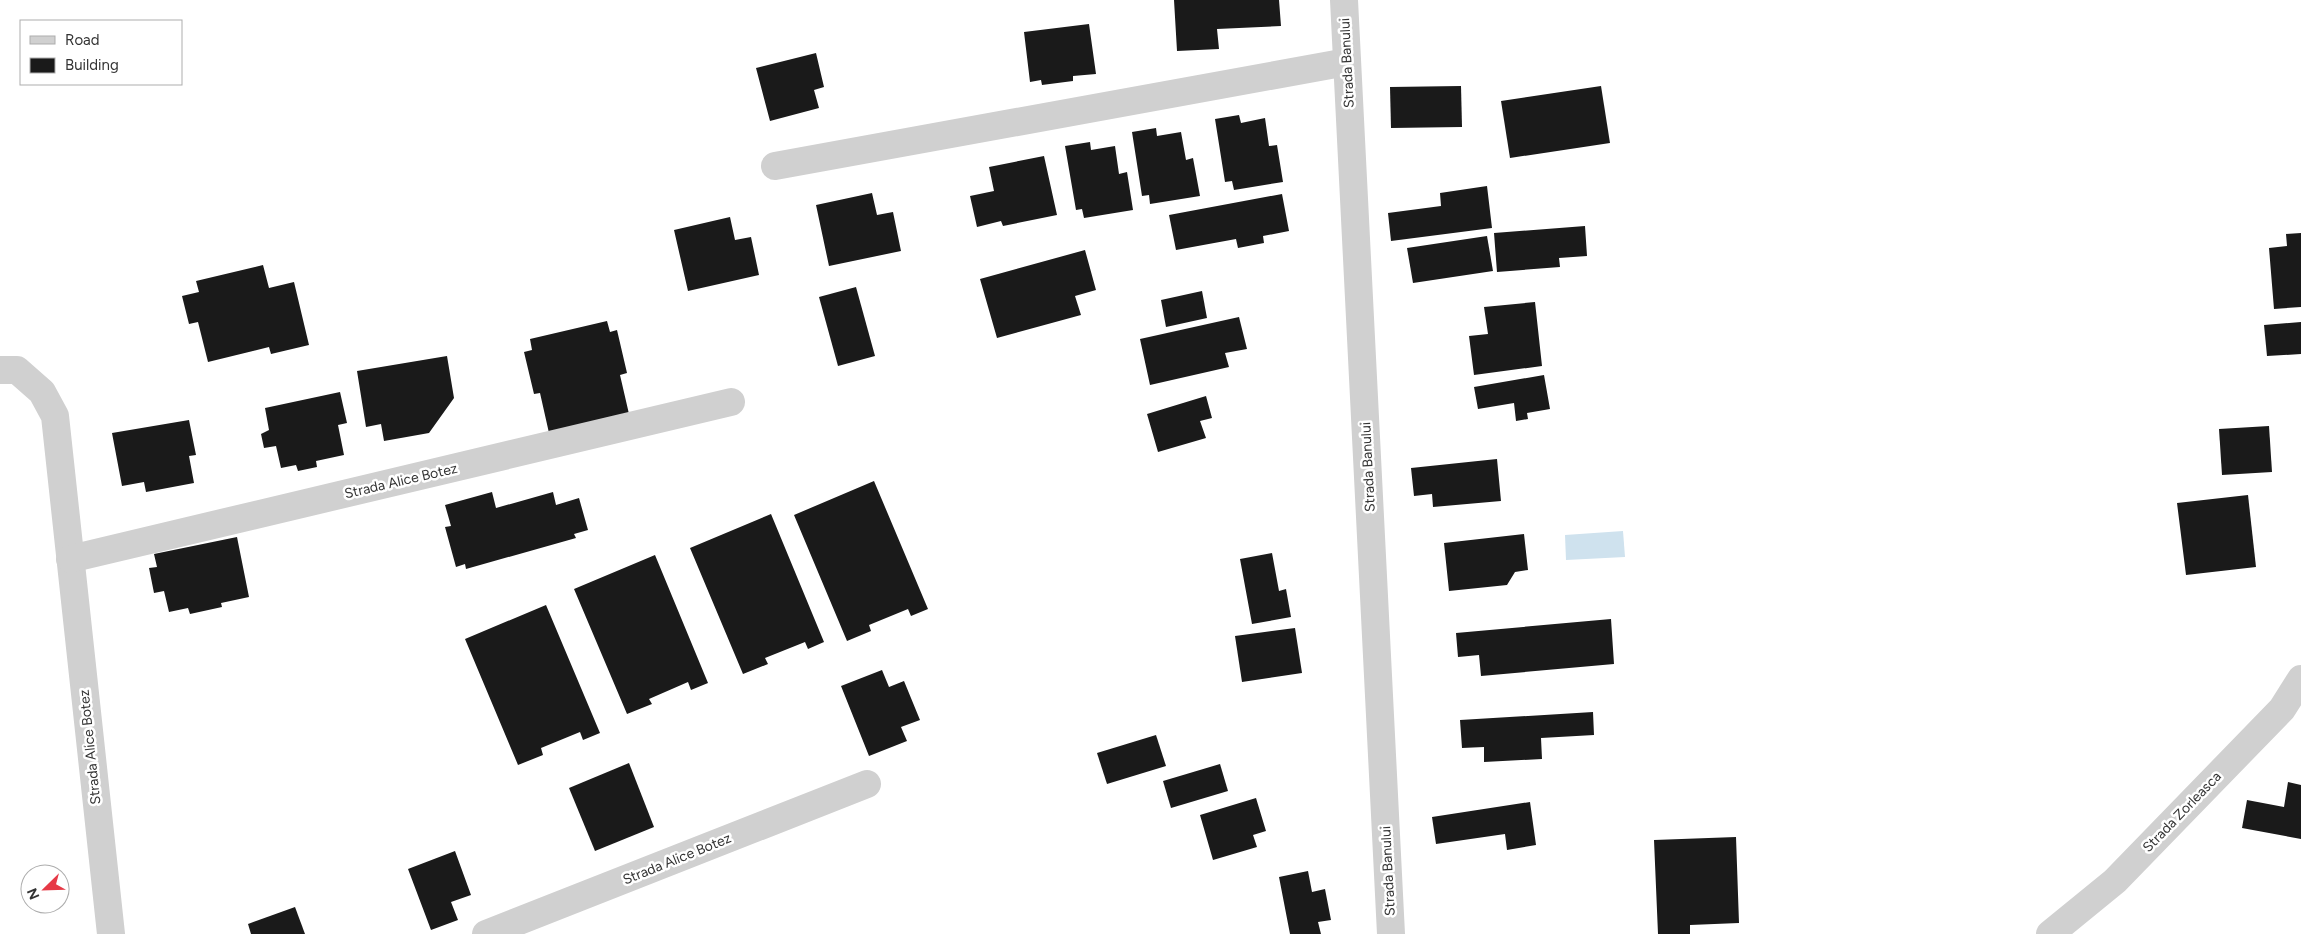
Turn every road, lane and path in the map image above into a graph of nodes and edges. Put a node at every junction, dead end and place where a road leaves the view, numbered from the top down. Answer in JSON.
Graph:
{"nodes":[{"id":1,"x":1344,"y":0,"type":"edge"},
{"id":2,"x":1347,"y":62,"type":"junction"},
{"id":3,"x":775,"y":166,"type":"dead end"},
{"id":4,"x":0,"y":370,"type":"edge"},
{"id":5,"x":731,"y":402,"type":"dead end"},
{"id":6,"x":70,"y":559,"type":"junction"},
{"id":7,"x":2301,"y":679,"type":"edge"},
{"id":8,"x":867,"y":784,"type":"dead end"},
{"id":9,"x":111,"y":934,"type":"edge"},
{"id":10,"x":486,"y":934,"type":"edge"},
{"id":11,"x":1391,"y":934,"type":"edge"},
{"id":12,"x":2050,"y":934,"type":"edge"}],
"edges":[{"from":1,"to":2,"type":"street","name":"Strada Banului"},
{"from":2,"to":3,"type":"street"},
{"from":2,"to":11,"type":"street","name":"Strada Banului"},
{"from":4,"to":6,"type":"street","name":"Strada Alice Botez"},
{"from":5,"to":6,"type":"street","name":"Strada Alice Botez"},
{"from":6,"to":9,"type":"street","name":"Strada Alice Botez"},
{"from":7,"to":12,"type":"street","name":"Strada Zorleasca"},
{"from":8,"to":10,"type":"street","name":"Strada Alice Botez"}]}
